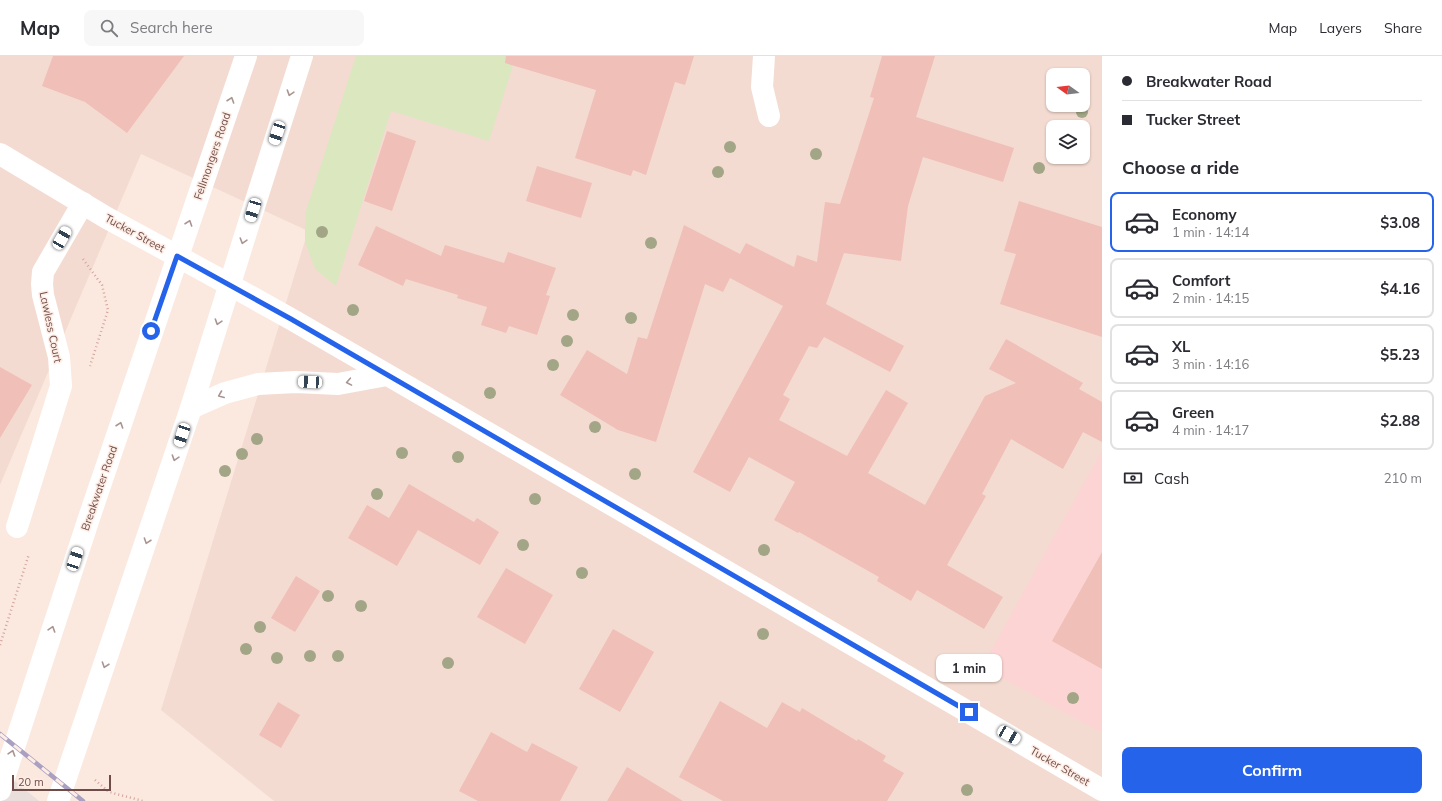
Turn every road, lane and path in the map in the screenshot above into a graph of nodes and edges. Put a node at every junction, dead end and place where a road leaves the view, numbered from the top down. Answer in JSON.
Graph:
{"nodes":[{"id":1,"x":246,"y":56,"type":"edge"},
{"id":2,"x":302,"y":56,"type":"edge"},
{"id":3,"x":764,"y":56,"type":"edge"},
{"id":4,"x":769,"y":116,"type":"dead end"},
{"id":5,"x":0,"y":154,"type":"edge"},
{"id":6,"x":83,"y":203,"type":"junction"},
{"id":7,"x":177,"y":256,"type":"junction"},
{"id":8,"x":230,"y":285,"type":"junction"},
{"id":9,"x":387,"y":375,"type":"junction"},
{"id":10,"x":191,"y":408,"type":"junction"},
{"id":11,"x":17,"y":527,"type":"dead end"},
{"id":12,"x":31,"y":547,"type":"dead end"},
{"id":13,"x":0,"y":644,"type":"edge"},
{"id":14,"x":0,"y":790,"type":"edge"},
{"id":15,"x":1102,"y":790,"type":"edge"},
{"id":16,"x":58,"y":801,"type":"edge"}],
"edges":[{"from":7,"to":1,"type":"street","name":"Fellmongers Road","one_way":true},
{"from":2,"to":8,"type":"street","one_way":true},
{"from":3,"to":4,"type":"street"},
{"from":5,"to":6,"type":"street","name":"Tucker Street"},
{"from":6,"to":7,"type":"street","name":"Tucker Street"},
{"from":6,"to":11,"type":"street","name":"Lawless Court"},
{"from":7,"to":8,"type":"street","name":"Tucker Street"},
{"from":14,"to":7,"type":"street","name":"Breakwater Road","one_way":true},
{"from":8,"to":9,"type":"street","name":"Tucker Street"},
{"from":8,"to":10,"type":"street","one_way":true},
{"from":9,"to":10,"type":"street","one_way":true},
{"from":9,"to":15,"type":"street","name":"Tucker Street"},
{"from":10,"to":16,"type":"street","one_way":true},
{"from":12,"to":13,"type":"path"}]}
